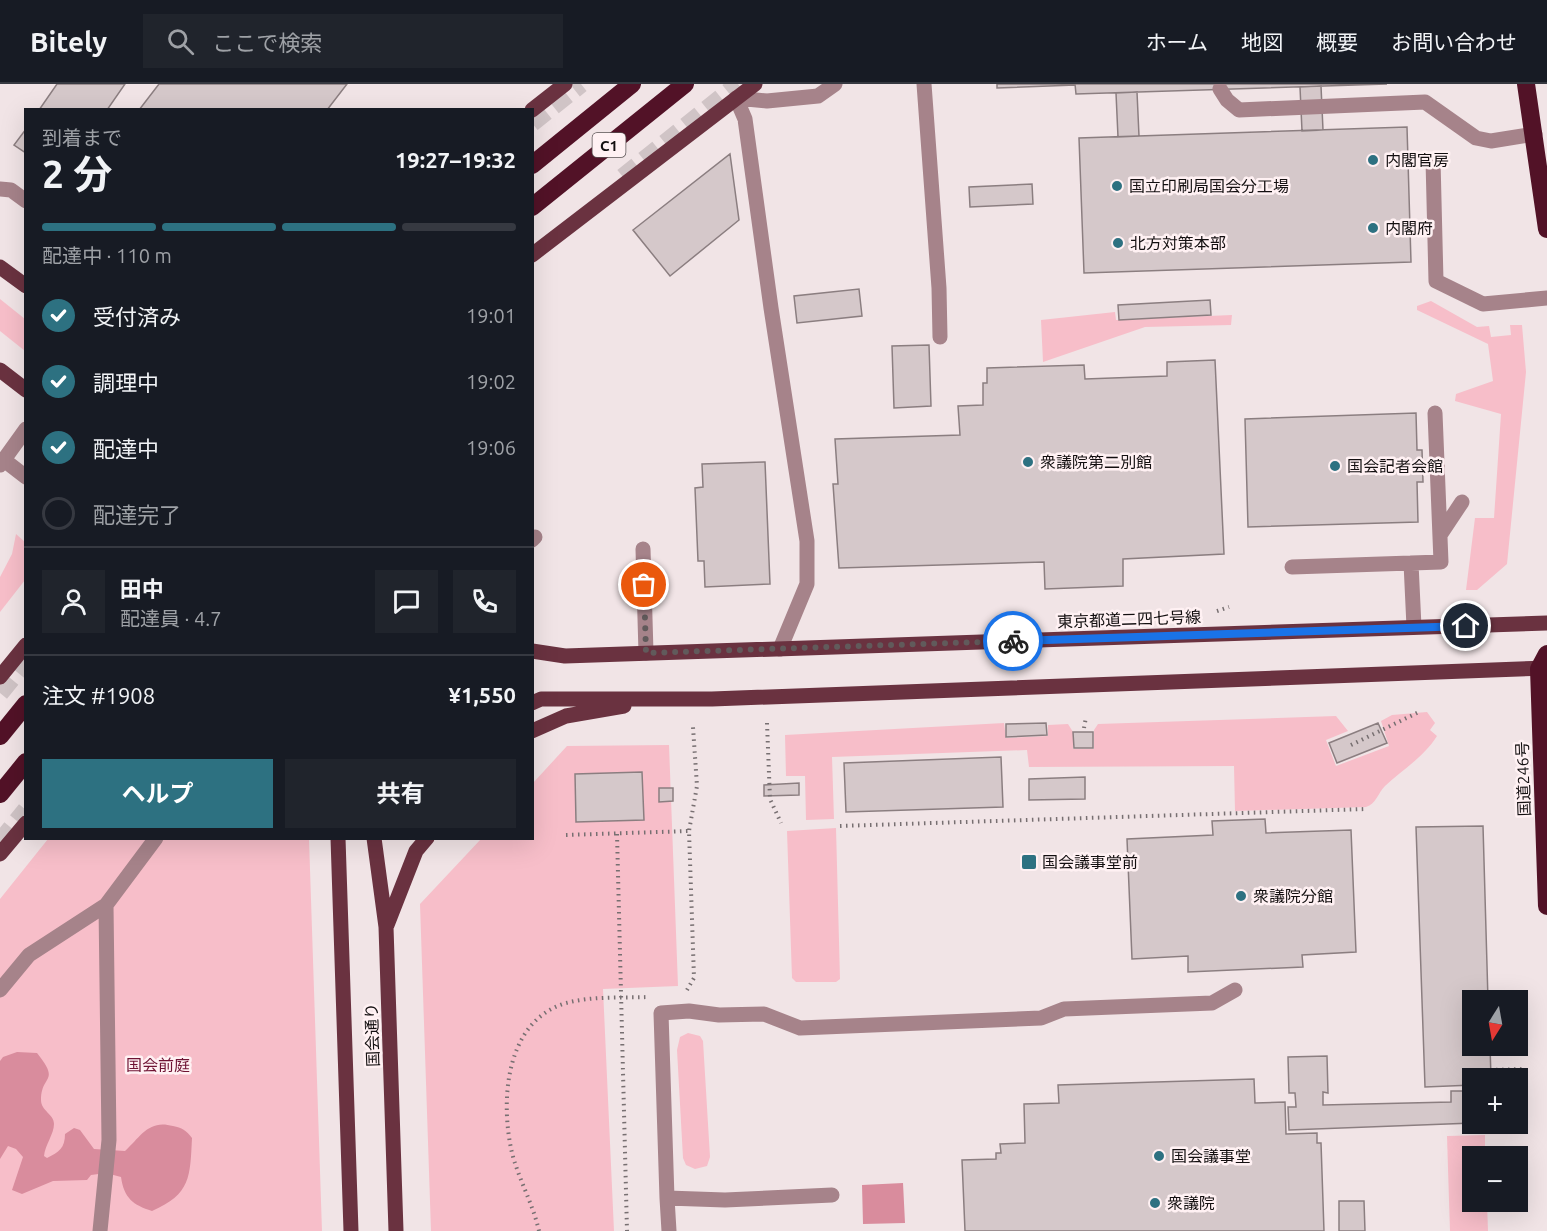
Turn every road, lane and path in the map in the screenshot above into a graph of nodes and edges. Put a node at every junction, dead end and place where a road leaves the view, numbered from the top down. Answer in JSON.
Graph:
{"nodes":[{"id":1,"x":565,"y":84,"type":"edge"},
{"id":2,"x":632,"y":84,"type":"edge"},
{"id":3,"x":684,"y":84,"type":"edge"},
{"id":4,"x":754,"y":84,"type":"edge"},
{"id":5,"x":835,"y":84,"type":"edge"},
{"id":6,"x":924,"y":84,"type":"edge"},
{"id":7,"x":1527,"y":84,"type":"edge"},
{"id":8,"x":1221,"y":89,"type":"dead end"},
{"id":9,"x":736,"y":98,"type":"junction"},
{"id":10,"x":534,"y":108,"type":"edge"},
{"id":11,"x":1535,"y":134,"type":"junction"},
{"id":12,"x":1433,"y":160,"type":"dead end"},
{"id":13,"x":534,"y":163,"type":"edge"},
{"id":14,"x":0,"y":189,"type":"edge"},
{"id":15,"x":24,"y":199,"type":"edge"},
{"id":16,"x":534,"y":205,"type":"edge"},
{"id":17,"x":1547,"y":229,"type":"edge"},
{"id":18,"x":534,"y":253,"type":"edge"},
{"id":19,"x":0,"y":267,"type":"edge"},
{"id":20,"x":24,"y":285,"type":"edge"},
{"id":21,"x":1547,"y":298,"type":"edge"},
{"id":22,"x":940,"y":337,"type":"dead end"},
{"id":23,"x":0,"y":370,"type":"edge"},
{"id":24,"x":24,"y":388,"type":"edge"},
{"id":25,"x":1436,"y":412,"type":"dead end"},
{"id":26,"x":24,"y":432,"type":"edge"},
{"id":27,"x":2,"y":462,"type":"edge"},
{"id":28,"x":24,"y":476,"type":"edge"},
{"id":29,"x":1462,"y":502,"type":"dead end"},
{"id":30,"x":1440,"y":536,"type":"junction"},
{"id":31,"x":643,"y":549,"type":"dead end"},
{"id":32,"x":1411,"y":563,"type":"junction"},
{"id":33,"x":1292,"y":567,"type":"dead end"},
{"id":34,"x":1229,"y":607,"type":"dead end"},
{"id":35,"x":1216,"y":611,"type":"dead end"},
{"id":36,"x":1547,"y":623,"type":"edge"},
{"id":37,"x":1414,"y":627,"type":"junction"},
{"id":38,"x":24,"y":647,"type":"edge"},
{"id":39,"x":780,"y":649,"type":"junction"},
{"id":40,"x":534,"y":651,"type":"edge"},
{"id":41,"x":646,"y":653,"type":"junction"},
{"id":42,"x":1544,"y":664,"type":"edge"},
{"id":43,"x":0,"y":677,"type":"edge"},
{"id":44,"x":668,"y":699,"type":"junction"},
{"id":45,"x":534,"y":702,"type":"edge"},
{"id":46,"x":24,"y":706,"type":"edge"},
{"id":47,"x":1419,"y":712,"type":"dead end"},
{"id":48,"x":1086,"y":717,"type":"dead end"},
{"id":49,"x":767,"y":723,"type":"dead end"},
{"id":50,"x":693,"y":727,"type":"dead end"},
{"id":51,"x":1084,"y":728,"type":"dead end"},
{"id":52,"x":534,"y":730,"type":"edge"},
{"id":53,"x":0,"y":736,"type":"edge"},
{"id":54,"x":1351,"y":745,"type":"dead end"},
{"id":55,"x":24,"y":764,"type":"edge"},
{"id":56,"x":0,"y":794,"type":"edge"},
{"id":57,"x":1366,"y":809,"type":"dead end"},
{"id":58,"x":781,"y":823,"type":"dead end"},
{"id":59,"x":24,"y":824,"type":"edge"},
{"id":60,"x":840,"y":826,"type":"dead end"},
{"id":61,"x":689,"y":831,"type":"junction"},
{"id":62,"x":617,"y":834,"type":"junction"},
{"id":63,"x":566,"y":835,"type":"dead end"},
{"id":64,"x":155,"y":840,"type":"edge"},
{"id":65,"x":338,"y":840,"type":"edge"},
{"id":66,"x":374,"y":840,"type":"edge"},
{"id":67,"x":425,"y":840,"type":"edge"},
{"id":68,"x":0,"y":854,"type":"edge"},
{"id":69,"x":106,"y":905,"type":"junction"},
{"id":70,"x":1547,"y":906,"type":"edge"},
{"id":71,"x":386,"y":927,"type":"junction"},
{"id":72,"x":0,"y":990,"type":"edge"},
{"id":73,"x":1235,"y":990,"type":"dead end"},
{"id":74,"x":680,"y":996,"type":"dead end"},
{"id":75,"x":657,"y":997,"type":"dead end"},
{"id":76,"x":622,"y":998,"type":"junction"},
{"id":77,"x":832,"y":1195,"type":"dead end"},
{"id":78,"x":668,"y":1198,"type":"junction"},
{"id":79,"x":100,"y":1231,"type":"edge"},
{"id":80,"x":351,"y":1231,"type":"edge"},
{"id":81,"x":396,"y":1231,"type":"edge"},
{"id":82,"x":539,"y":1231,"type":"edge"},
{"id":83,"x":627,"y":1231,"type":"edge"},
{"id":84,"x":669,"y":1231,"type":"edge"}],
"edges":[{"from":1,"to":10,"type":"main road"},
{"from":2,"to":13,"type":"highway","number":"C1"},
{"from":3,"to":16,"type":"highway","number":"C1"},
{"from":4,"to":9,"type":"main road"},
{"from":5,"to":9,"type":"street"},
{"from":6,"to":22,"type":"street"},
{"from":7,"to":11,"type":"highway"},
{"from":8,"to":11,"type":"street"},
{"from":9,"to":18,"type":"main road"},
{"from":9,"to":39,"type":"street"},
{"from":11,"to":17,"type":"highway"},
{"from":12,"to":21,"type":"street"},
{"from":14,"to":15,"type":"street"},
{"from":19,"to":20,"type":"main road"},
{"from":23,"to":24,"type":"main road"},
{"from":25,"to":30,"type":"street"},
{"from":26,"to":27,"type":"street"},
{"from":27,"to":28,"type":"street"},
{"from":29,"to":30,"type":"street"},
{"from":30,"to":32,"type":"street"},
{"from":31,"to":41,"type":"street"},
{"from":32,"to":33,"type":"street"},
{"from":32,"to":37,"type":"street"},
{"from":34,"to":35,"type":"path"},
{"from":36,"to":37,"type":"main road","name":"東京都道二四七号線"},
{"from":37,"to":39,"type":"main road","name":"東京都道二四七号線"},
{"from":38,"to":43,"type":"main road"},
{"from":39,"to":41,"type":"main road","name":"東京都道二四七号線"},
{"from":40,"to":41,"type":"main road","name":"東京都道二四七号線"},
{"from":42,"to":44,"type":"main road"},
{"from":42,"to":70,"type":"highway","name":"国道246号"},
{"from":44,"to":45,"type":"main road"},
{"from":44,"to":52,"type":"main road"},
{"from":46,"to":53,"type":"highway"},
{"from":47,"to":54,"type":"path"},
{"from":48,"to":51,"type":"path"},
{"from":49,"to":58,"type":"path"},
{"from":50,"to":61,"type":"path"},
{"from":55,"to":56,"type":"highway"},
{"from":57,"to":60,"type":"path"},
{"from":59,"to":68,"type":"main road"},
{"from":61,"to":62,"type":"path"},
{"from":61,"to":74,"type":"path"},
{"from":62,"to":63,"type":"path"},
{"from":62,"to":76,"type":"path"},
{"from":64,"to":69,"type":"street"},
{"from":65,"to":80,"type":"main road","name":"国会通り"},
{"from":66,"to":71,"type":"main road","name":"国会通り"},
{"from":67,"to":71,"type":"main road"},
{"from":69,"to":72,"type":"street"},
{"from":69,"to":79,"type":"street"},
{"from":71,"to":81,"type":"main road","name":"国会通り"},
{"from":73,"to":78,"type":"street"},
{"from":75,"to":76,"type":"path"},
{"from":76,"to":82,"type":"path"},
{"from":76,"to":83,"type":"path"},
{"from":77,"to":78,"type":"street"},
{"from":78,"to":84,"type":"street"}]}
